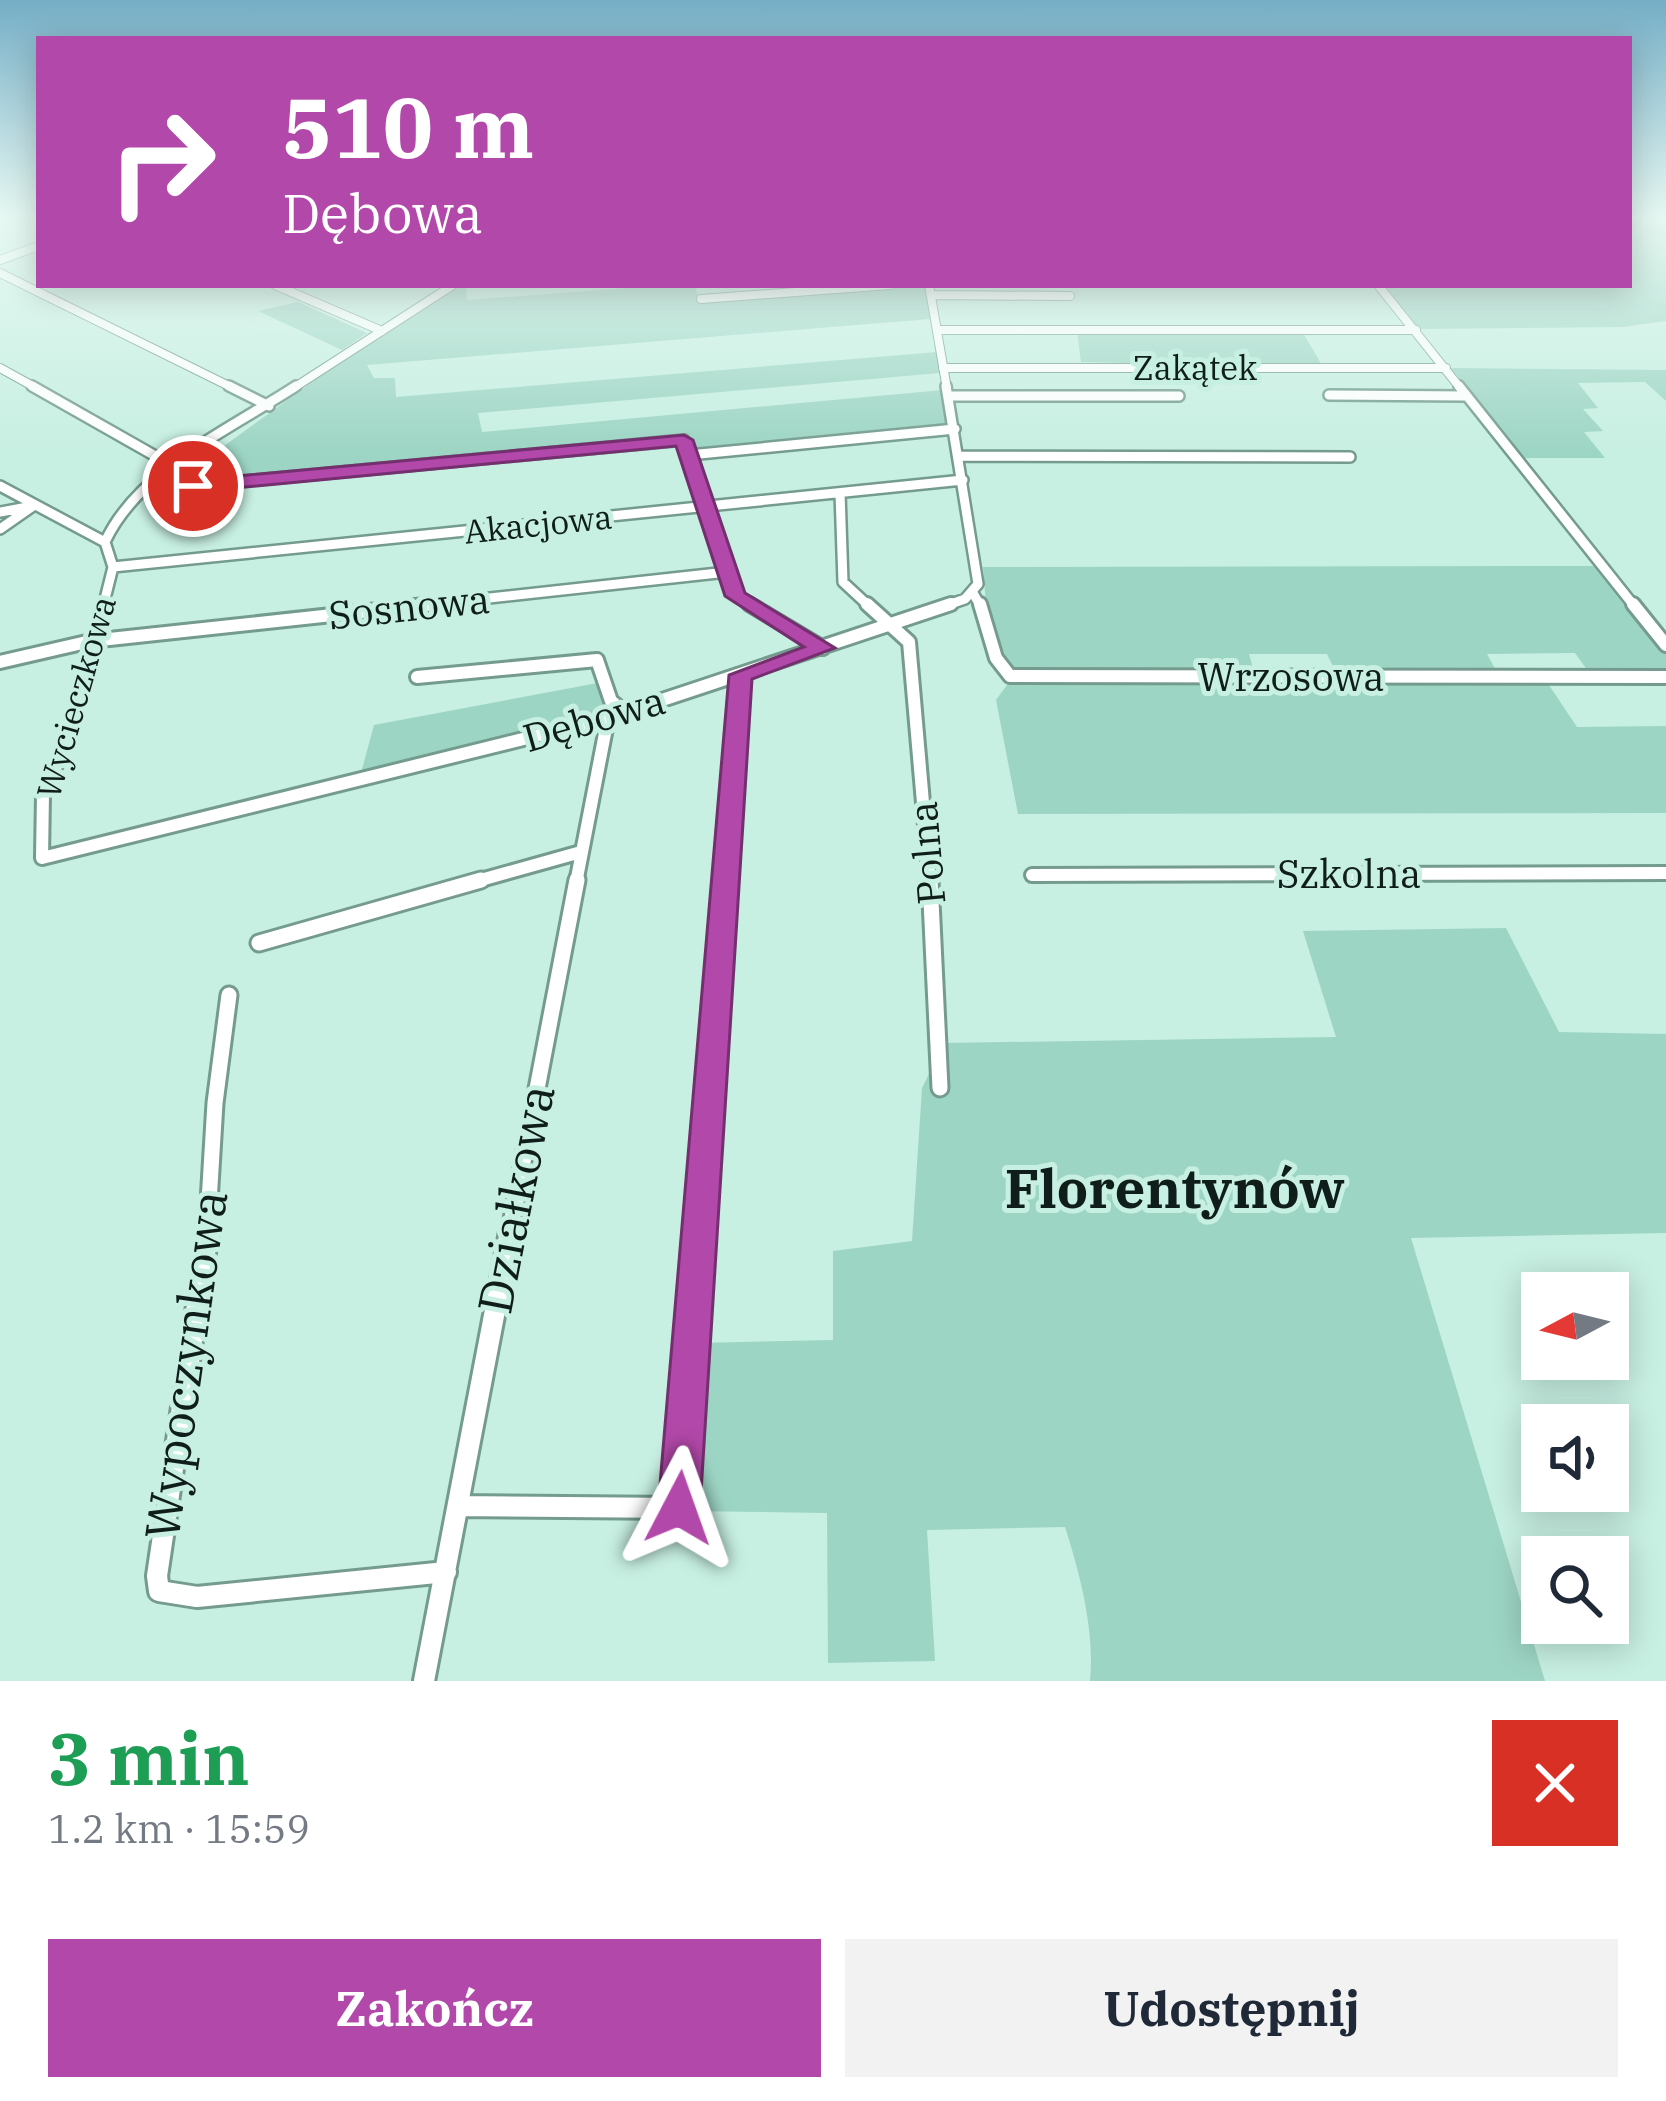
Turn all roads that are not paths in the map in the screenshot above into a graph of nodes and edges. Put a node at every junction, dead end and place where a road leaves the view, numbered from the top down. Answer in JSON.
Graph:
{"nodes":[{"id":1,"x":45,"y":295,"type":"edge"},
{"id":2,"x":299,"y":295,"type":"edge"},
{"id":3,"x":431,"y":295,"type":"edge"},
{"id":4,"x":749,"y":295,"type":"edge"},
{"id":5,"x":931,"y":295,"type":"edge"},
{"id":6,"x":1057,"y":295,"type":"edge"},
{"id":7,"x":1387,"y":295,"type":"edge"},
{"id":8,"x":1070,"y":296,"type":"dead end"},
{"id":9,"x":701,"y":299,"type":"dead end"},
{"id":10,"x":1416,"y":330,"type":"junction"},
{"id":11,"x":382,"y":331,"type":"junction"},
{"id":12,"x":938,"y":331,"type":"junction"},
{"id":13,"x":0,"y":368,"type":"edge"},
{"id":14,"x":944,"y":368,"type":"junction"},
{"id":15,"x":1446,"y":368,"type":"junction"},
{"id":16,"x":1179,"y":395,"type":"dead end"},
{"id":17,"x":1329,"y":395,"type":"dead end"},
{"id":18,"x":948,"y":396,"type":"junction"},
{"id":19,"x":1467,"y":396,"type":"junction"},
{"id":20,"x":269,"y":406,"type":"junction"},
{"id":21,"x":955,"y":430,"type":"junction"},
{"id":22,"x":689,"y":455,"type":"junction"},
{"id":23,"x":959,"y":456,"type":"junction"},
{"id":24,"x":1350,"y":457,"type":"dead end"},
{"id":25,"x":173,"y":466,"type":"junction"},
{"id":26,"x":963,"y":480,"type":"junction"},
{"id":27,"x":0,"y":486,"type":"edge"},
{"id":28,"x":148,"y":490,"type":"junction"},
{"id":29,"x":840,"y":494,"type":"junction"},
{"id":30,"x":33,"y":506,"type":"junction"},
{"id":31,"x":705,"y":507,"type":"junction"},
{"id":32,"x":0,"y":512,"type":"edge"},
{"id":33,"x":0,"y":530,"type":"edge"},
{"id":34,"x":105,"y":542,"type":"junction"},
{"id":35,"x":113,"y":567,"type":"junction"},
{"id":36,"x":727,"y":572,"type":"junction"},
{"id":37,"x":973,"y":593,"type":"junction"},
{"id":38,"x":893,"y":624,"type":"junction"},
{"id":39,"x":91,"y":641,"type":"junction"},
{"id":40,"x":1666,"y":645,"type":"edge"},
{"id":41,"x":823,"y":648,"type":"junction"},
{"id":42,"x":0,"y":662,"type":"edge"},
{"id":43,"x":740,"y":675,"type":"junction"},
{"id":44,"x":417,"y":677,"type":"dead end"},
{"id":45,"x":1666,"y":677,"type":"edge"},
{"id":46,"x":617,"y":715,"type":"junction"},
{"id":47,"x":581,"y":852,"type":"junction"},
{"id":48,"x":42,"y":858,"type":"joint"},
{"id":49,"x":1666,"y":873,"type":"edge"},
{"id":50,"x":1032,"y":875,"type":"dead end"},
{"id":51,"x":260,"y":943,"type":"dead end"},
{"id":52,"x":229,"y":994,"type":"dead end"},
{"id":53,"x":940,"y":1088,"type":"dead end"},
{"id":54,"x":458,"y":1506,"type":"junction"},
{"id":55,"x":446,"y":1572,"type":"junction"},
{"id":56,"x":424,"y":1681,"type":"edge"}],
"edges":[{"from":1,"to":20,"type":"street"},
{"from":2,"to":11,"type":"street"},
{"from":3,"to":11,"type":"street","name":"Wycieczkowa"},
{"from":4,"to":9,"type":"street"},
{"from":5,"to":12,"type":"street"},
{"from":6,"to":8,"type":"street"},
{"from":7,"to":10,"type":"street"},
{"from":10,"to":12,"type":"street"},
{"from":10,"to":15,"type":"street"},
{"from":11,"to":20,"type":"street","name":"Wycieczkowa"},
{"from":12,"to":14,"type":"street"},
{"from":13,"to":25,"type":"street"},
{"from":14,"to":15,"type":"street","name":"Zakątek"},
{"from":14,"to":18,"type":"street"},
{"from":15,"to":19,"type":"street"},
{"from":16,"to":18,"type":"street"},
{"from":17,"to":19,"type":"street"},
{"from":18,"to":21,"type":"street"},
{"from":19,"to":40,"type":"street"},
{"from":20,"to":25,"type":"street","name":"Wycieczkowa"},
{"from":21,"to":22,"type":"street"},
{"from":21,"to":23,"type":"street"},
{"from":22,"to":28,"type":"street"},
{"from":22,"to":31,"type":"street"},
{"from":23,"to":24,"type":"street"},
{"from":23,"to":26,"type":"street"},
{"from":25,"to":28,"type":"street","name":"Wycieczkowa"},
{"from":26,"to":29,"type":"street","name":"Akacjowa"},
{"from":26,"to":37,"type":"street"},
{"from":27,"to":30,"type":"street"},
{"from":28,"to":34,"type":"street","name":"Wycieczkowa"},
{"from":29,"to":31,"type":"street","name":"Akacjowa"},
{"from":29,"to":38,"type":"street"},
{"from":30,"to":32,"type":"street"},
{"from":30,"to":33,"type":"street"},
{"from":30,"to":34,"type":"street"},
{"from":31,"to":35,"type":"street","name":"Akacjowa"},
{"from":31,"to":36,"type":"street"},
{"from":34,"to":35,"type":"street","name":"Wycieczkowa"},
{"from":35,"to":39,"type":"street","name":"Wycieczkowa"},
{"from":36,"to":39,"type":"street","name":"Sosnowa"},
{"from":36,"to":41,"type":"street"},
{"from":37,"to":38,"type":"street","name":"Dębowa"},
{"from":37,"to":45,"type":"street","name":"Wrzosowa"},
{"from":38,"to":41,"type":"street","name":"Dębowa"},
{"from":38,"to":53,"type":"street","name":"Polna"},
{"from":39,"to":42,"type":"street","name":"Sosnowa"},
{"from":39,"to":48,"type":"street","name":"Wycieczkowa"},
{"from":41,"to":43,"type":"street","name":"Dębowa"},
{"from":43,"to":46,"type":"street","name":"Dębowa"},
{"from":43,"to":54,"type":"street"},
{"from":44,"to":46,"type":"street"},
{"from":46,"to":47,"type":"street","name":"Działkowa"},
{"from":46,"to":48,"type":"street","name":"Dębowa"},
{"from":47,"to":51,"type":"street"},
{"from":47,"to":54,"type":"street","name":"Działkowa"},
{"from":49,"to":50,"type":"street","name":"Szkolna"},
{"from":52,"to":55,"type":"street","name":"Wypoczynkowa"},
{"from":54,"to":55,"type":"street","name":"Działkowa"},
{"from":55,"to":56,"type":"street","name":"Działkowa"}]}
